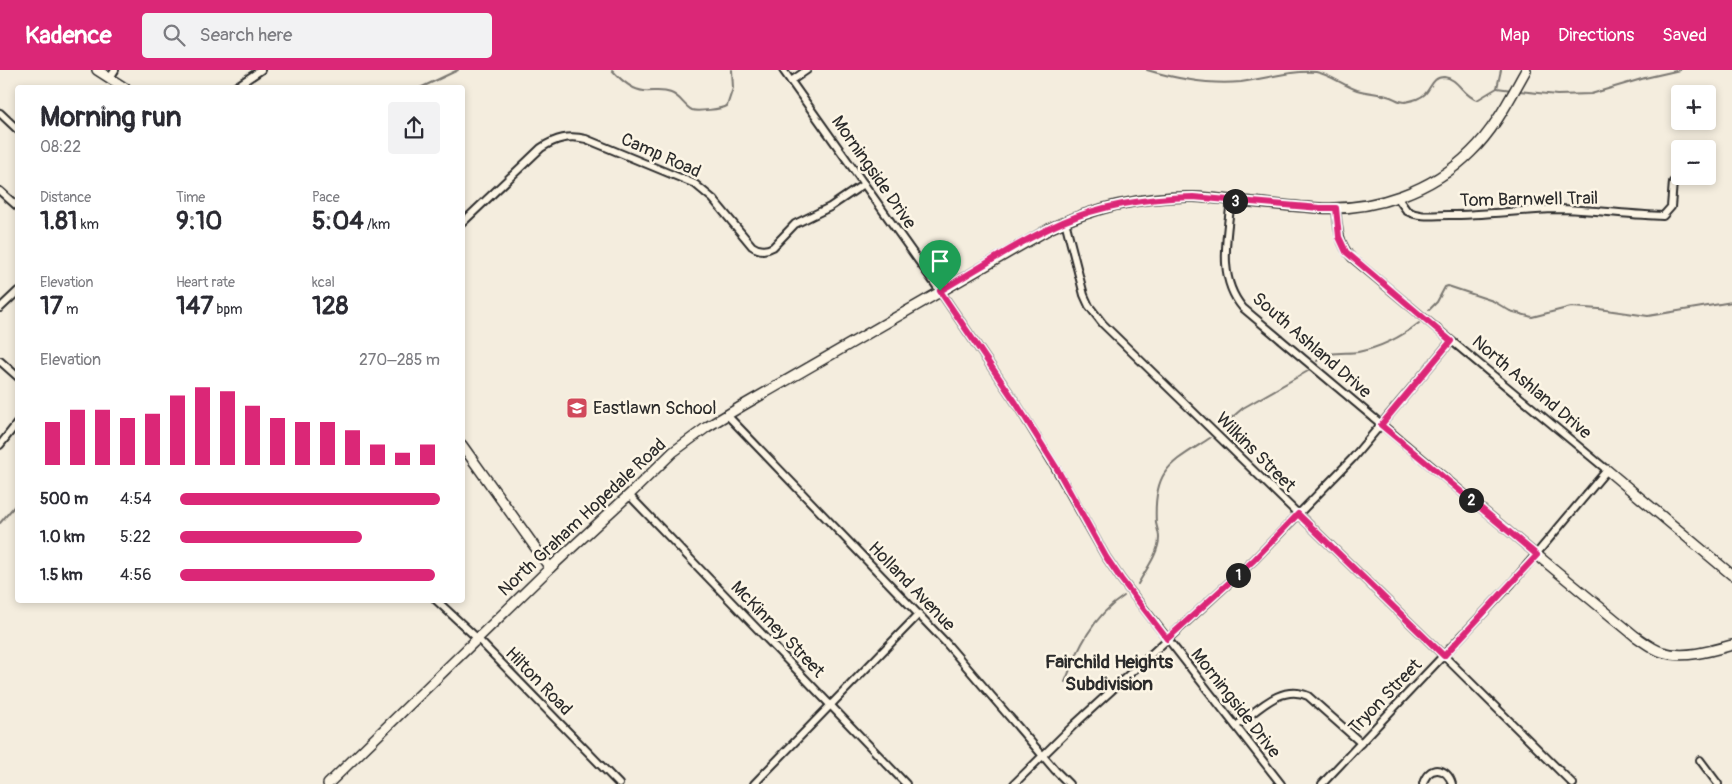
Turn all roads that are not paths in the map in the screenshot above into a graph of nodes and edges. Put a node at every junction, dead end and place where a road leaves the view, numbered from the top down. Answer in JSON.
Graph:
{"nodes":[{"id":1,"x":97,"y":70,"type":"edge"},
{"id":2,"x":261,"y":70,"type":"edge"},
{"id":3,"x":783,"y":70,"type":"edge"},
{"id":4,"x":807,"y":70,"type":"edge"},
{"id":5,"x":1526,"y":70,"type":"edge"},
{"id":6,"x":113,"y":74,"type":"edge"},
{"id":7,"x":791,"y":81,"type":"junction"},
{"id":8,"x":122,"y":85,"type":"edge"},
{"id":9,"x":238,"y":85,"type":"edge"},
{"id":10,"x":0,"y":112,"type":"edge"},
{"id":11,"x":15,"y":127,"type":"edge"},
{"id":12,"x":864,"y":184,"type":"junction"},
{"id":13,"x":1674,"y":185,"type":"edge"},
{"id":14,"x":0,"y":191,"type":"edge"},
{"id":15,"x":1398,"y":196,"type":"junction"},
{"id":16,"x":1231,"y":200,"type":"junction"},
{"id":17,"x":15,"y":204,"type":"edge"},
{"id":18,"x":1336,"y":208,"type":"junction"},
{"id":19,"x":465,"y":220,"type":"edge"},
{"id":20,"x":1065,"y":222,"type":"junction"},
{"id":21,"x":940,"y":291,"type":"junction"},
{"id":22,"x":15,"y":294,"type":"edge"},
{"id":23,"x":0,"y":308,"type":"edge"},
{"id":24,"x":1451,"y":341,"type":"junction"},
{"id":25,"x":0,"y":361,"type":"edge"},
{"id":26,"x":15,"y":374,"type":"edge"},
{"id":27,"x":727,"y":415,"type":"junction"},
{"id":28,"x":1381,"y":425,"type":"junction"},
{"id":29,"x":15,"y":426,"type":"edge"},
{"id":30,"x":0,"y":445,"type":"edge"},
{"id":31,"x":465,"y":449,"type":"edge"},
{"id":32,"x":1607,"y":470,"type":"junction"},
{"id":33,"x":629,"y":495,"type":"junction"},
{"id":34,"x":1298,"y":514,"type":"junction"},
{"id":35,"x":1537,"y":555,"type":"junction"},
{"id":36,"x":550,"y":568,"type":"junction"},
{"id":37,"x":1732,"y":576,"type":"edge"},
{"id":38,"x":439,"y":603,"type":"edge"},
{"id":39,"x":919,"y":614,"type":"junction"},
{"id":40,"x":478,"y":639,"type":"junction"},
{"id":41,"x":1167,"y":639,"type":"junction"},
{"id":42,"x":1732,"y":646,"type":"edge"},
{"id":43,"x":1444,"y":656,"type":"junction"},
{"id":44,"x":830,"y":706,"type":"junction"},
{"id":45,"x":1236,"y":726,"type":"junction"},
{"id":46,"x":1361,"y":743,"type":"junction"},
{"id":47,"x":1043,"y":756,"type":"junction"},
{"id":48,"x":1700,"y":760,"type":"dead end"},
{"id":49,"x":328,"y":784,"type":"edge"},
{"id":50,"x":618,"y":784,"type":"edge"},
{"id":51,"x":754,"y":784,"type":"edge"},
{"id":52,"x":906,"y":784,"type":"edge"},
{"id":53,"x":1014,"y":784,"type":"edge"},
{"id":54,"x":1069,"y":784,"type":"edge"},
{"id":55,"x":1281,"y":784,"type":"edge"},
{"id":56,"x":1322,"y":784,"type":"edge"},
{"id":57,"x":1423,"y":784,"type":"edge"},
{"id":58,"x":1452,"y":784,"type":"edge"},
{"id":59,"x":1573,"y":784,"type":"edge"},
{"id":60,"x":1718,"y":784,"type":"edge"}],
"edges":[{"from":1,"to":6,"type":"street"},
{"from":2,"to":9,"type":"street"},
{"from":3,"to":7,"type":"street","name":"Morningside Drive"},
{"from":4,"to":7,"type":"street"},
{"from":5,"to":15,"type":"street","name":"North Graham Hopedale Road"},
{"from":6,"to":8,"type":"street"},
{"from":7,"to":12,"type":"street","name":"Morningside Drive"},
{"from":10,"to":11,"type":"street"},
{"from":12,"to":19,"type":"street","name":"Camp Road"},
{"from":12,"to":21,"type":"street","name":"Morningside Drive"},
{"from":13,"to":15,"type":"street","name":"Tom Barnwell Trail"},
{"from":14,"to":17,"type":"street"},
{"from":15,"to":18,"type":"street","name":"North Graham Hopedale Road"},
{"from":16,"to":18,"type":"street","name":"North Graham Hopedale Road"},
{"from":16,"to":20,"type":"street","name":"North Graham Hopedale Road"},
{"from":16,"to":28,"type":"street","name":"South Ashland Drive"},
{"from":18,"to":24,"type":"street","name":"North Ashland Drive"},
{"from":20,"to":21,"type":"street","name":"North Graham Hopedale Road"},
{"from":20,"to":34,"type":"street","name":"Wilkins Street"},
{"from":21,"to":27,"type":"street","name":"North Graham Hopedale Road"},
{"from":21,"to":41,"type":"street","name":"Morningside Drive"},
{"from":22,"to":23,"type":"street"},
{"from":24,"to":28,"type":"street"},
{"from":24,"to":32,"type":"street","name":"North Ashland Drive"},
{"from":25,"to":26,"type":"street"},
{"from":27,"to":33,"type":"street","name":"North Graham Hopedale Road"},
{"from":27,"to":39,"type":"street","name":"Holland Avenue"},
{"from":28,"to":34,"type":"street"},
{"from":28,"to":35,"type":"street","name":"South Ashland Drive"},
{"from":29,"to":30,"type":"street"},
{"from":31,"to":36,"type":"street"},
{"from":32,"to":35,"type":"street","name":"Tryon Street"},
{"from":32,"to":37,"type":"street","name":"North Ashland Drive"},
{"from":33,"to":36,"type":"street","name":"North Graham Hopedale Road"},
{"from":33,"to":44,"type":"street","name":"McKinney Street"},
{"from":34,"to":41,"type":"street"},
{"from":34,"to":43,"type":"street","name":"Wilkins Street"},
{"from":35,"to":42,"type":"street","name":"South Ashland Drive"},
{"from":35,"to":43,"type":"street","name":"Tryon Street"},
{"from":36,"to":40,"type":"street","name":"North Graham Hopedale Road"},
{"from":38,"to":40,"type":"street","name":"Hilton Road"},
{"from":39,"to":44,"type":"street"},
{"from":39,"to":47,"type":"street","name":"Holland Avenue"},
{"from":40,"to":49,"type":"street","name":"North Graham Hopedale Road"},
{"from":40,"to":50,"type":"street","name":"Hilton Road"},
{"from":41,"to":45,"type":"street","name":"Morningside Drive"},
{"from":41,"to":47,"type":"street"},
{"from":43,"to":46,"type":"street","name":"Tryon Street"},
{"from":43,"to":59,"type":"street","name":"Wilkins Street"},
{"from":44,"to":51,"type":"street"},
{"from":44,"to":52,"type":"street","name":"McKinney Street"},
{"from":45,"to":46,"type":"street"},
{"from":45,"to":55,"type":"street","name":"Morningside Drive"},
{"from":46,"to":56,"type":"street","name":"Tryon Street"},
{"from":47,"to":53,"type":"street"},
{"from":47,"to":54,"type":"street","name":"Holland Avenue"},
{"from":48,"to":60,"type":"street"},
{"from":57,"to":58,"type":"street"}]}
